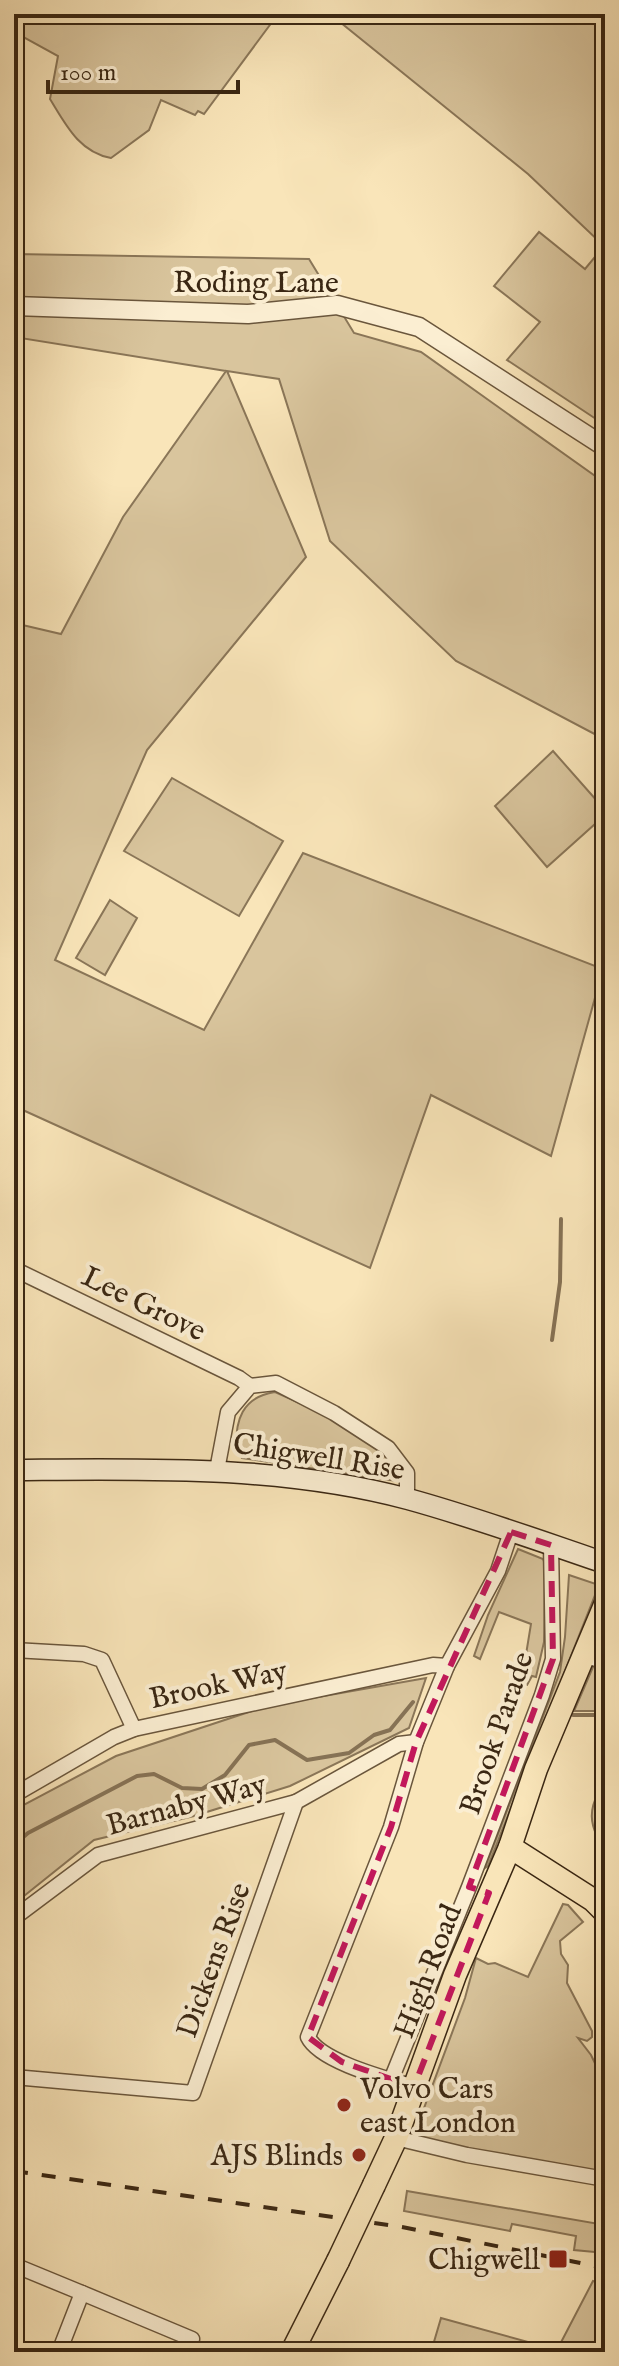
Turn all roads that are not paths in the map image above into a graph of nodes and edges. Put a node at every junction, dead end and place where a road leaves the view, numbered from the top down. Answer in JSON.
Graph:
{"nodes":[{"id":1,"x":14,"y":306,"type":"edge"},
{"id":2,"x":605,"y":447,"type":"edge"},
{"id":3,"x":14,"y":1269,"type":"edge"},
{"id":4,"x":250,"y":1386,"type":"junction"},
{"id":5,"x":14,"y":1470,"type":"edge"},
{"id":6,"x":217,"y":1470,"type":"junction"},
{"id":7,"x":407,"y":1499,"type":"junction"},
{"id":8,"x":511,"y":1532,"type":"junction"},
{"id":9,"x":551,"y":1545,"type":"junction"},
{"id":10,"x":605,"y":1563,"type":"edge"},
{"id":11,"x":605,"y":1605,"type":"edge"},
{"id":12,"x":14,"y":1650,"type":"edge"},
{"id":13,"x":594,"y":1657,"type":"edge"},
{"id":14,"x":447,"y":1666,"type":"junction"},
{"id":15,"x":134,"y":1729,"type":"junction"},
{"id":16,"x":416,"y":1742,"type":"junction"},
{"id":17,"x":14,"y":1795,"type":"edge"},
{"id":18,"x":296,"y":1802,"type":"junction"},
{"id":19,"x":510,"y":1847,"type":"junction"},
{"id":20,"x":479,"y":1890,"type":"junction"},
{"id":21,"x":605,"y":1912,"type":"edge"},
{"id":22,"x":14,"y":1918,"type":"edge"},
{"id":23,"x":14,"y":2077,"type":"edge"},
{"id":24,"x":391,"y":2080,"type":"junction"},
{"id":25,"x":414,"y":2087,"type":"junction"},
{"id":26,"x":396,"y":2138,"type":"junction"},
{"id":27,"x":605,"y":2179,"type":"edge"},
{"id":28,"x":14,"y":2265,"type":"edge"},
{"id":29,"x":82,"y":2293,"type":"junction"},
{"id":30,"x":192,"y":2339,"type":"dead end"},
{"id":31,"x":59,"y":2352,"type":"edge"},
{"id":32,"x":292,"y":2352,"type":"edge"}],
"edges":[{"from":1,"to":2,"type":"street","name":"Roding Lane"},
{"from":3,"to":4,"type":"street","name":"Lee Grove"},
{"from":4,"to":6,"type":"street"},
{"from":4,"to":7,"type":"street","name":"Lee Grove"},
{"from":5,"to":6,"type":"main road","name":"Chigwell Rise"},
{"from":6,"to":7,"type":"main road","name":"Chigwell Rise"},
{"from":7,"to":8,"type":"main road","name":"Chigwell Rise"},
{"from":8,"to":9,"type":"main road","name":"Chigwell Rise"},
{"from":8,"to":14,"type":"street"},
{"from":9,"to":10,"type":"main road","name":"Chigwell Rise"},
{"from":9,"to":20,"type":"street","name":"Brook Parade"},
{"from":11,"to":13,"type":"main road","name":"High Road"},
{"from":12,"to":15,"type":"street"},
{"from":13,"to":19,"type":"main road","name":"High Road"},
{"from":14,"to":15,"type":"street","name":"Brook Way"},
{"from":14,"to":16,"type":"street"},
{"from":15,"to":17,"type":"street","name":"Brook Way"},
{"from":16,"to":18,"type":"street"},
{"from":16,"to":24,"type":"street"},
{"from":18,"to":22,"type":"street","name":"Barnaby Way"},
{"from":18,"to":23,"type":"street","name":"Dickens Rise"},
{"from":19,"to":20,"type":"main road","name":"High Road"},
{"from":19,"to":21,"type":"main road"},
{"from":20,"to":24,"type":"street","name":"Brook Parade"},
{"from":20,"to":25,"type":"main road","name":"High Road"},
{"from":24,"to":25,"type":"street"},
{"from":25,"to":26,"type":"main road","name":"High Road"},
{"from":26,"to":27,"type":"street"},
{"from":26,"to":32,"type":"main road","name":"High Road","bridge":true},
{"from":28,"to":29,"type":"street"},
{"from":29,"to":30,"type":"street"},
{"from":29,"to":31,"type":"street"}]}
